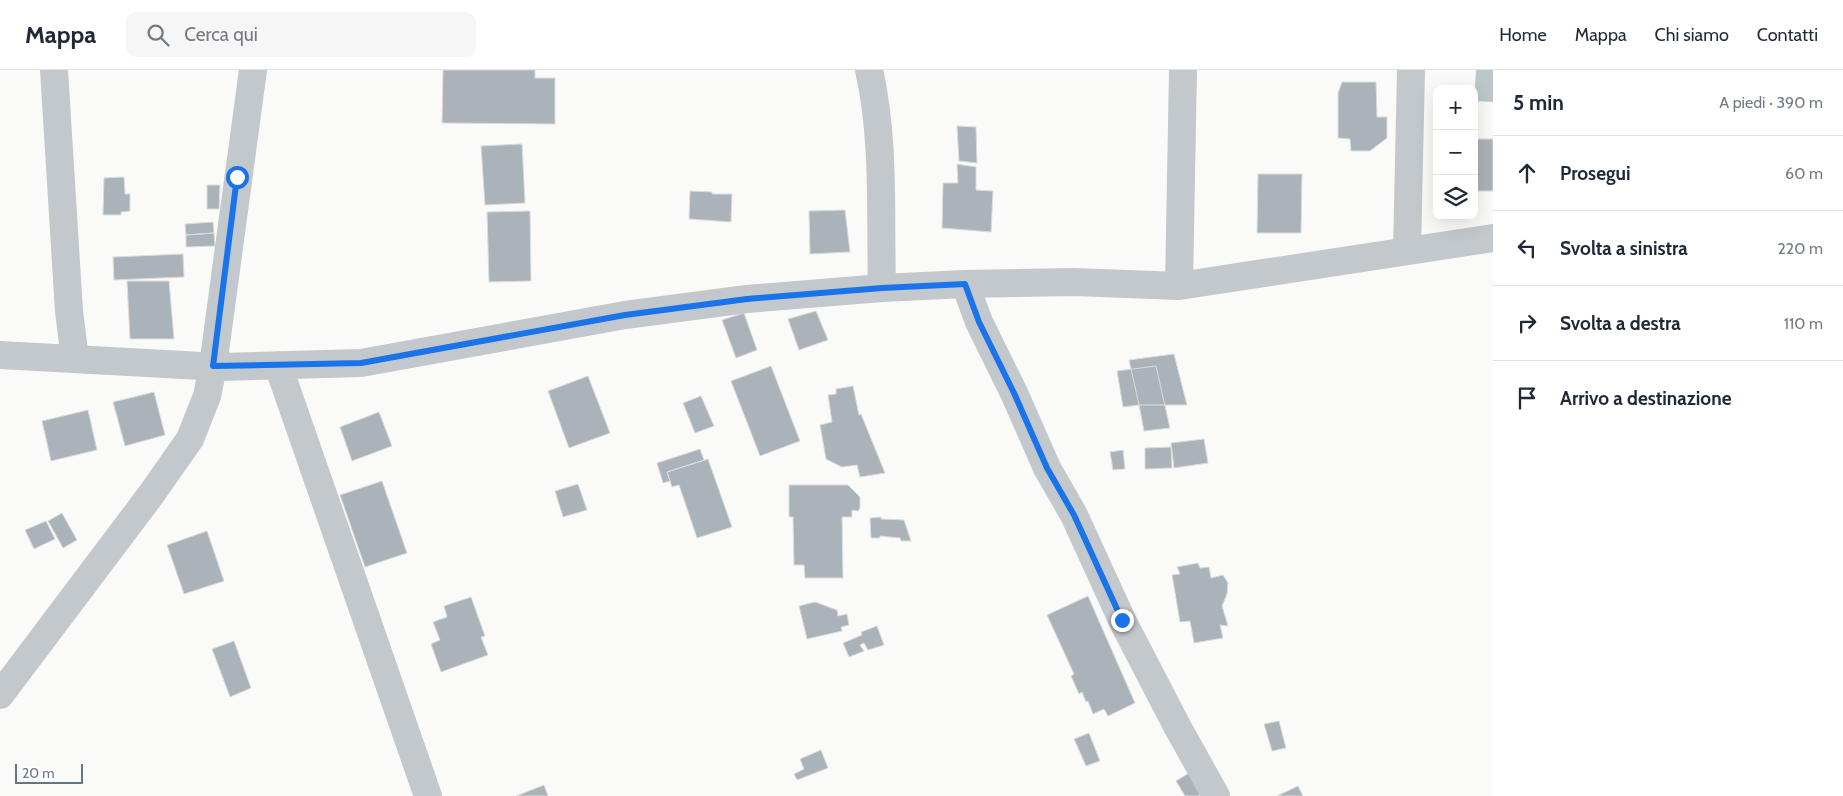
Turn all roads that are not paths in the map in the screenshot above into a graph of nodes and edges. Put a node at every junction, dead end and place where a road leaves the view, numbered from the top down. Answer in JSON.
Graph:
{"nodes":[{"id":1,"x":54,"y":70,"type":"edge"},
{"id":2,"x":253,"y":70,"type":"edge"},
{"id":3,"x":869,"y":70,"type":"edge"},
{"id":4,"x":1183,"y":70,"type":"edge"},
{"id":5,"x":1411,"y":70,"type":"edge"},
{"id":6,"x":1493,"y":238,"type":"edge"},
{"id":7,"x":1406,"y":251,"type":"junction"},
{"id":8,"x":965,"y":284,"type":"junction"},
{"id":9,"x":1179,"y":286,"type":"junction"},
{"id":10,"x":882,"y":288,"type":"junction"},
{"id":11,"x":0,"y":355,"type":"edge"},
{"id":12,"x":75,"y":359,"type":"junction"},
{"id":13,"x":278,"y":365,"type":"junction"},
{"id":14,"x":213,"y":366,"type":"junction"},
{"id":15,"x":0,"y":696,"type":"edge"},
{"id":16,"x":428,"y":796,"type":"edge"},
{"id":17,"x":1216,"y":796,"type":"edge"}],
"edges":[{"from":1,"to":12,"type":"street"},
{"from":2,"to":14,"type":"street"},
{"from":3,"to":10,"type":"street"},
{"from":4,"to":9,"type":"street"},
{"from":5,"to":7,"type":"street"},
{"from":6,"to":7,"type":"street"},
{"from":7,"to":9,"type":"street"},
{"from":8,"to":9,"type":"street"},
{"from":8,"to":10,"type":"street"},
{"from":8,"to":17,"type":"street"},
{"from":10,"to":13,"type":"street"},
{"from":11,"to":12,"type":"street"},
{"from":12,"to":14,"type":"street"},
{"from":13,"to":14,"type":"street"},
{"from":13,"to":16,"type":"street"},
{"from":14,"to":15,"type":"street"}]}
